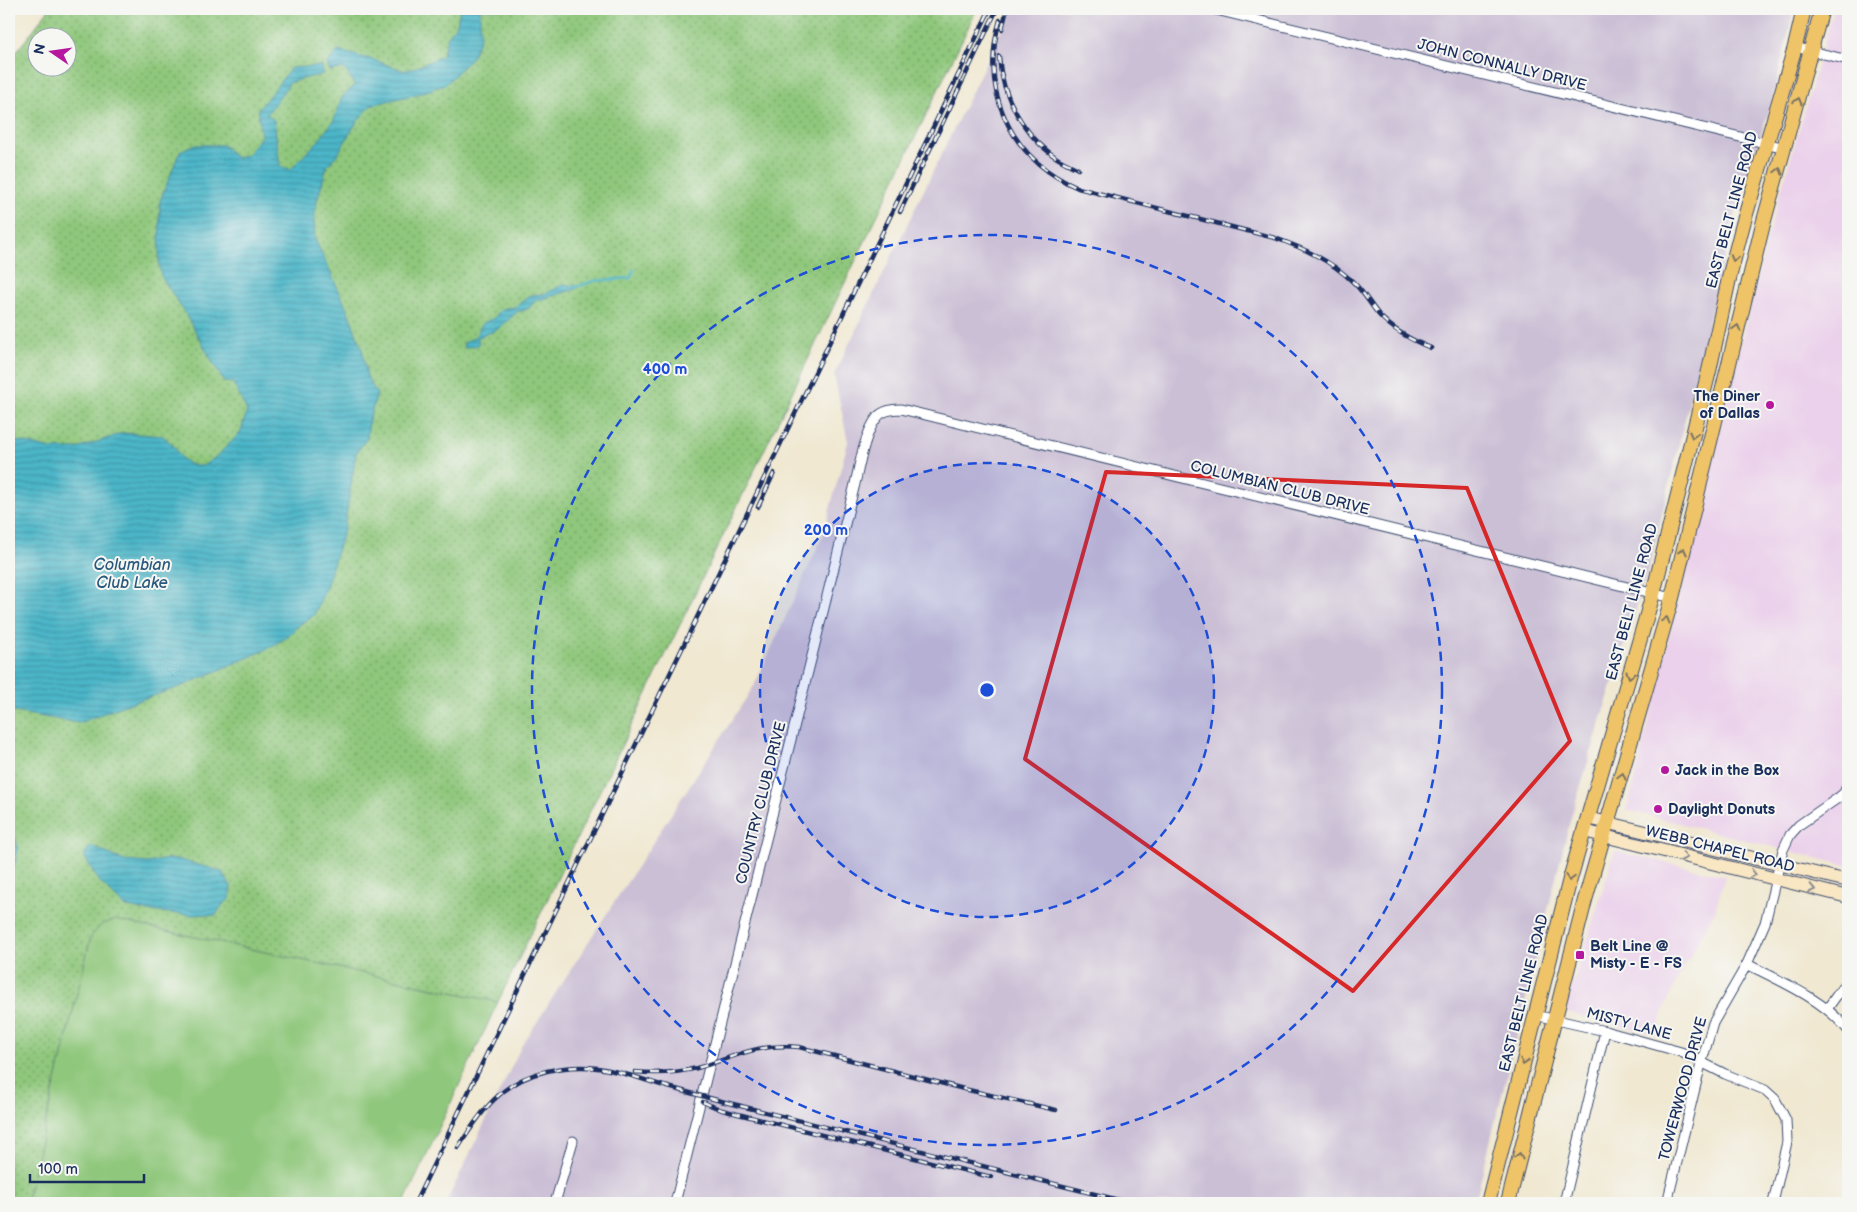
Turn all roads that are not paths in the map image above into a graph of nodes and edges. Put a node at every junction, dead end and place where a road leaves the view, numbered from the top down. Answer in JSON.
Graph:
{"nodes":[{"id":1,"x":1212,"y":9,"type":"edge"},
{"id":2,"x":1804,"y":9,"type":"edge"},
{"id":3,"x":1822,"y":9,"type":"edge"},
{"id":4,"x":1795,"y":47,"type":"junction"},
{"id":5,"x":1812,"y":51,"type":"junction"},
{"id":6,"x":1848,"y":60,"type":"edge"},
{"id":7,"x":1767,"y":144,"type":"junction"},
{"id":8,"x":1785,"y":148,"type":"junction"},
{"id":9,"x":1709,"y":371,"type":"junction"},
{"id":10,"x":1725,"y":375,"type":"junction"},
{"id":11,"x":882,"y":413,"type":"joint"},
{"id":12,"x":1653,"y":594,"type":"junction"},
{"id":13,"x":1672,"y":598,"type":"junction"},
{"id":14,"x":1848,"y":784,"type":"edge"},
{"id":15,"x":1588,"y":818,"type":"junction"},
{"id":16,"x":1608,"y":823,"type":"junction"},
{"id":17,"x":1584,"y":831,"type":"junction"},
{"id":18,"x":1663,"y":836,"type":"junction"},
{"id":19,"x":1603,"y":838,"type":"junction"},
{"id":20,"x":1660,"y":851,"type":"junction"},
{"id":21,"x":1779,"y":864,"type":"junction"},
{"id":22,"x":1776,"y":880,"type":"junction"},
{"id":23,"x":1848,"y":881,"type":"edge"},
{"id":24,"x":1848,"y":897,"type":"edge"},
{"id":25,"x":1747,"y":964,"type":"junction"},
{"id":26,"x":1848,"y":983,"type":"edge"},
{"id":27,"x":1827,"y":1009,"type":"junction"},
{"id":28,"x":1536,"y":1015,"type":"junction"},
{"id":29,"x":1554,"y":1019,"type":"junction"},
{"id":30,"x":1848,"y":1030,"type":"edge"},
{"id":31,"x":1605,"y":1031,"type":"junction"},
{"id":32,"x":1702,"y":1061,"type":"junction"},
{"id":33,"x":573,"y":1141,"type":"dead end"},
{"id":34,"x":555,"y":1203,"type":"edge"},
{"id":35,"x":675,"y":1203,"type":"edge"},
{"id":36,"x":1488,"y":1203,"type":"edge"},
{"id":37,"x":1508,"y":1203,"type":"edge"},
{"id":38,"x":1564,"y":1203,"type":"edge"},
{"id":39,"x":1667,"y":1203,"type":"edge"},
{"id":40,"x":1773,"y":1203,"type":"edge"}],
"edges":[{"from":1,"to":7,"type":"street","name":"JOHN CONNALLY DRIVE"},
{"from":2,"to":4,"type":"main road","name":"EAST BELT LINE ROAD"},
{"from":3,"to":5,"type":"main road"},
{"from":4,"to":5,"type":"street"},
{"from":4,"to":7,"type":"main road","name":"EAST BELT LINE ROAD"},
{"from":5,"to":6,"type":"street"},
{"from":8,"to":5,"type":"main road","one_way":true},
{"from":7,"to":8,"type":"street","name":"JOHN CONNALLY DRIVE"},
{"from":7,"to":9,"type":"main road","name":"EAST BELT LINE ROAD","one_way":true},
{"from":10,"to":8,"type":"main road","one_way":true},
{"from":9,"to":10,"type":"main road"},
{"from":9,"to":12,"type":"main road","name":"EAST BELT LINE ROAD","one_way":true},
{"from":13,"to":10,"type":"main road","one_way":true},
{"from":11,"to":12,"type":"street","name":"COLUMBIAN CLUB DRIVE"},
{"from":11,"to":35,"type":"street","name":"COUNTRY CLUB DRIVE"},
{"from":12,"to":13,"type":"street","name":"COLUMBIAN CLUB DRIVE"},
{"from":12,"to":15,"type":"main road","name":"EAST BELT LINE ROAD","one_way":true},
{"from":16,"to":13,"type":"main road","one_way":true},
{"from":14,"to":21,"type":"street","name":"TOWERWOOD DRIVE"},
{"from":15,"to":16,"type":"main road","name":"WEBB CHAPEL ROAD"},
{"from":15,"to":17,"type":"main road","name":"EAST BELT LINE ROAD"},
{"from":16,"to":18,"type":"main road","name":"WEBB CHAPEL ROAD"},
{"from":16,"to":19,"type":"main road"},
{"from":17,"to":19,"type":"main road","name":"WEBB CHAPEL ROAD"},
{"from":17,"to":28,"type":"main road","name":"EAST BELT LINE ROAD","one_way":true},
{"from":18,"to":20,"type":"main road"},
{"from":18,"to":21,"type":"main road","name":"WEBB CHAPEL ROAD"},
{"from":19,"to":20,"type":"main road","name":"WEBB CHAPEL ROAD"},
{"from":19,"to":29,"type":"main road"},
{"from":20,"to":22,"type":"main road","name":"WEBB CHAPEL ROAD","one_way":true},
{"from":21,"to":22,"type":"street","name":"TOWERWOOD DRIVE"},
{"from":21,"to":23,"type":"main road","name":"WEBB CHAPEL ROAD"},
{"from":22,"to":24,"type":"main road","name":"WEBB CHAPEL ROAD","one_way":true},
{"from":22,"to":25,"type":"street","name":"TOWERWOOD DRIVE"},
{"from":25,"to":27,"type":"street"},
{"from":25,"to":32,"type":"street","name":"TOWERWOOD DRIVE"},
{"from":26,"to":27,"type":"street"},
{"from":27,"to":30,"type":"street"},
{"from":28,"to":29,"type":"street","name":"MISTY LANE"},
{"from":28,"to":36,"type":"main road","name":"EAST BELT LINE ROAD","one_way":true},
{"from":29,"to":31,"type":"street","name":"MISTY LANE"},
{"from":37,"to":29,"type":"main road","one_way":true},
{"from":31,"to":32,"type":"street","name":"MISTY LANE"},
{"from":31,"to":38,"type":"street"},
{"from":32,"to":39,"type":"street","name":"TOWERWOOD DRIVE"},
{"from":32,"to":40,"type":"street","name":"MISTY LANE"},
{"from":33,"to":34,"type":"street"}]}
